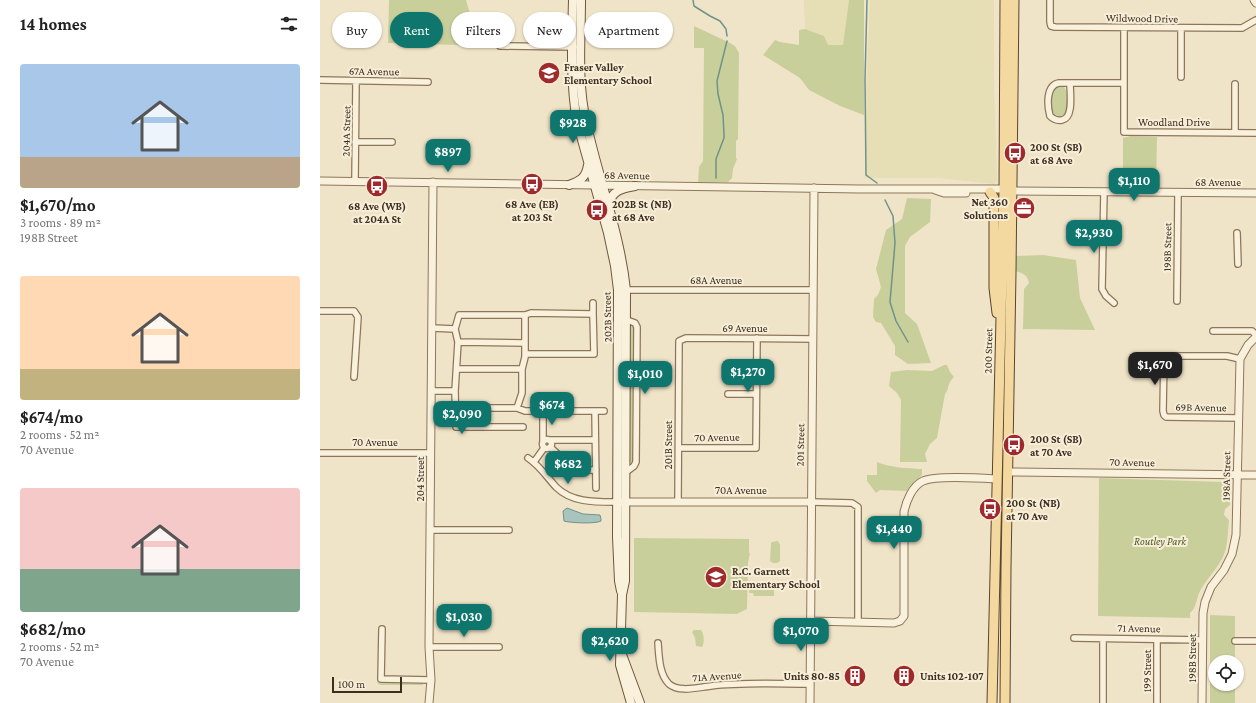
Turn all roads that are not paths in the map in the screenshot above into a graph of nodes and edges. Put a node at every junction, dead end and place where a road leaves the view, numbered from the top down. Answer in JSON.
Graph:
{"nodes":[{"id":1,"x":573,"y":0,"type":"edge"},
{"id":2,"x":581,"y":0,"type":"edge"},
{"id":3,"x":1005,"y":0,"type":"edge"},
{"id":4,"x":1014,"y":0,"type":"edge"},
{"id":5,"x":1050,"y":0,"type":"edge"},
{"id":6,"x":1254,"y":0,"type":"edge"},
{"id":7,"x":1256,"y":3,"type":"edge"},
{"id":8,"x":574,"y":12,"type":"edge"},
{"id":9,"x":1256,"y":20,"type":"edge"},
{"id":10,"x":1124,"y":28,"type":"junction"},
{"id":11,"x":1181,"y":28,"type":"junction"},
{"id":12,"x":576,"y":47,"type":"joint"},
{"id":13,"x":576,"y":48,"type":"edge"},
{"id":14,"x":1181,"y":77,"type":"dead end"},
{"id":15,"x":320,"y":80,"type":"edge"},
{"id":16,"x":356,"y":81,"type":"junction"},
{"id":17,"x":428,"y":82,"type":"dead end"},
{"id":18,"x":1070,"y":83,"type":"junction"},
{"id":19,"x":1124,"y":83,"type":"junction"},
{"id":20,"x":1235,"y":84,"type":"dead end"},
{"id":21,"x":1235,"y":133,"type":"junction"},
{"id":22,"x":1256,"y":133,"type":"edge"},
{"id":23,"x":355,"y":142,"type":"junction"},
{"id":24,"x":392,"y":142,"type":"dead end"},
{"id":25,"x":588,"y":162,"type":"junction"},
{"id":26,"x":320,"y":181,"type":"edge"},
{"id":27,"x":355,"y":181,"type":"junction"},
{"id":28,"x":433,"y":182,"type":"junction"},
{"id":29,"x":569,"y":185,"type":"junction"},
{"id":30,"x":599,"y":185,"type":"junction"},
{"id":31,"x":635,"y":186,"type":"junction"},
{"id":32,"x":814,"y":188,"type":"junction"},
{"id":33,"x":935,"y":189,"type":"junction"},
{"id":34,"x":1008,"y":190,"type":"junction"},
{"id":35,"x":990,"y":192,"type":"joint"},
{"id":36,"x":1104,"y":192,"type":"junction"},
{"id":37,"x":1178,"y":193,"type":"junction"},
{"id":38,"x":1256,"y":193,"type":"edge"},
{"id":39,"x":610,"y":213,"type":"junction"},
{"id":40,"x":1237,"y":233,"type":"dead end"},
{"id":41,"x":1238,"y":264,"type":"dead end"},
{"id":42,"x":622,"y":290,"type":"junction"},
{"id":43,"x":813,"y":290,"type":"junction"},
{"id":44,"x":1177,"y":301,"type":"dead end"},
{"id":45,"x":1114,"y":303,"type":"dead end"},
{"id":46,"x":593,"y":304,"type":"dead end"},
{"id":47,"x":320,"y":311,"type":"edge"},
{"id":48,"x":593,"y":314,"type":"junction"},
{"id":49,"x":525,"y":315,"type":"junction"},
{"id":50,"x":432,"y":328,"type":"junction"},
{"id":51,"x":455,"y":329,"type":"junction"},
{"id":52,"x":1213,"y":330,"type":"dead end"},
{"id":53,"x":1256,"y":336,"type":"edge"},
{"id":54,"x":757,"y":338,"type":"junction"},
{"id":55,"x":812,"y":339,"type":"junction"},
{"id":56,"x":679,"y":341,"type":"joint"},
{"id":57,"x":458,"y":342,"type":"junction"},
{"id":58,"x":1000,"y":342,"type":"junction"},
{"id":59,"x":525,"y":343,"type":"junction"},
{"id":60,"x":525,"y":354,"type":"junction"},
{"id":61,"x":1240,"y":359,"type":"junction"},
{"id":62,"x":457,"y":369,"type":"junction"},
{"id":63,"x":522,"y":369,"type":"junction"},
{"id":64,"x":354,"y":377,"type":"dead end"},
{"id":65,"x":431,"y":391,"type":"junction"},
{"id":66,"x":455,"y":391,"type":"junction"},
{"id":67,"x":728,"y":394,"type":"dead end"},
{"id":68,"x":756,"y":394,"type":"junction"},
{"id":69,"x":455,"y":408,"type":"junction"},
{"id":70,"x":518,"y":408,"type":"junction"},
{"id":71,"x":543,"y":411,"type":"junction"},
{"id":72,"x":595,"y":411,"type":"junction"},
{"id":73,"x":604,"y":411,"type":"dead end"},
{"id":74,"x":1239,"y":418,"type":"junction"},
{"id":75,"x":523,"y":427,"type":"dead end"},
{"id":76,"x":596,"y":440,"type":"junction"},
{"id":77,"x":546,"y":441,"type":"junction"},
{"id":78,"x":547,"y":448,"type":"junction"},
{"id":79,"x":678,"y":448,"type":"junction"},
{"id":80,"x":320,"y":453,"type":"edge"},
{"id":81,"x":431,"y":453,"type":"junction"},
{"id":82,"x":998,"y":453,"type":"junction"},
{"id":83,"x":528,"y":458,"type":"dead end"},
{"id":84,"x":534,"y":462,"type":"junction"},
{"id":85,"x":596,"y":470,"type":"junction"},
{"id":86,"x":1008,"y":472,"type":"junction"},
{"id":87,"x":1238,"y":475,"type":"junction"},
{"id":88,"x":1256,"y":475,"type":"edge"},
{"id":89,"x":997,"y":479,"type":"junction"},
{"id":90,"x":596,"y":488,"type":"dead end"},
{"id":91,"x":678,"y":501,"type":"junction"},
{"id":92,"x":621,"y":502,"type":"junction"},
{"id":93,"x":811,"y":502,"type":"junction"},
{"id":94,"x":430,"y":530,"type":"junction"},
{"id":95,"x":509,"y":530,"type":"dead end"},
{"id":96,"x":1203,"y":613,"type":"joint"},
{"id":97,"x":810,"y":621,"type":"junction"},
{"id":98,"x":858,"y":622,"type":"junction"},
{"id":99,"x":382,"y":629,"type":"dead end"},
{"id":100,"x":1074,"y":638,"type":"dead end"},
{"id":101,"x":1103,"y":639,"type":"junction"},
{"id":102,"x":1157,"y":640,"type":"junction"},
{"id":103,"x":1203,"y":640,"type":"junction"},
{"id":104,"x":1235,"y":641,"type":"dead end"},
{"id":105,"x":1256,"y":641,"type":"edge"},
{"id":106,"x":658,"y":643,"type":"dead end"},
{"id":107,"x":429,"y":647,"type":"junction"},
{"id":108,"x":499,"y":647,"type":"dead end"},
{"id":109,"x":621,"y":651,"type":"junction"},
{"id":110,"x":431,"y":680,"type":"junction"},
{"id":111,"x":810,"y":684,"type":"junction"},
{"id":112,"x":429,"y":703,"type":"edge"},
{"id":113,"x":631,"y":703,"type":"edge"},
{"id":114,"x":640,"y":703,"type":"edge"},
{"id":115,"x":810,"y":703,"type":"edge"},
{"id":116,"x":992,"y":703,"type":"edge"},
{"id":117,"x":1005,"y":703,"type":"edge"},
{"id":118,"x":1102,"y":703,"type":"edge"},
{"id":119,"x":1157,"y":703,"type":"edge"},
{"id":120,"x":1202,"y":703,"type":"edge"}],
"edges":[{"from":1,"to":8,"type":"main road"},
{"from":2,"to":12,"type":"main road"},
{"from":3,"to":34,"type":"main road","name":"200 Street"},
{"from":4,"to":34,"type":"main road","name":"200 Street"},
{"from":5,"to":10,"type":"street","name":"Wildwood Drive"},
{"from":6,"to":7,"type":"street"},
{"from":9,"to":11,"type":"street","name":"Wildwood Drive"},
{"from":10,"to":11,"type":"street","name":"Wildwood Drive"},
{"from":10,"to":19,"type":"street","name":"Woodland Drive"},
{"from":11,"to":14,"type":"street"},
{"from":12,"to":30,"type":"main road"},
{"from":13,"to":25,"type":"main road"},
{"from":15,"to":16,"type":"street","name":"67A Avenue"},
{"from":16,"to":17,"type":"street","name":"67A Avenue"},
{"from":16,"to":23,"type":"street","name":"204A Street"},
{"from":18,"to":18,"type":"street"},
{"from":18,"to":19,"type":"street"},
{"from":19,"to":21,"type":"street","name":"Woodland Drive"},
{"from":20,"to":21,"type":"street"},
{"from":21,"to":22,"type":"street","name":"Woodland Drive"},
{"from":23,"to":24,"type":"street"},
{"from":23,"to":27,"type":"street","name":"204A Street"},
{"from":25,"to":29,"type":"main road"},
{"from":25,"to":30,"type":"main road"},
{"from":26,"to":27,"type":"street","name":"68 Avenue"},
{"from":27,"to":28,"type":"street","name":"68 Avenue"},
{"from":28,"to":29,"type":"street","name":"68 Avenue"},
{"from":28,"to":50,"type":"street","name":"204 Street"},
{"from":29,"to":30,"type":"street","name":"68 Avenue"},
{"from":30,"to":31,"type":"street","name":"68 Avenue"},
{"from":30,"to":39,"type":"main road","name":"202B Street"},
{"from":30,"to":42,"type":"main road","name":"202B Street"},
{"from":31,"to":32,"type":"street","name":"68 Avenue"},
{"from":31,"to":39,"type":"main road"},
{"from":32,"to":33,"type":"street","name":"68 Avenue"},
{"from":32,"to":43,"type":"street","name":"201 Street"},
{"from":33,"to":34,"type":"street","name":"68 Avenue"},
{"from":33,"to":35,"type":"street","name":"68 Avenue"},
{"from":34,"to":36,"type":"street","name":"68 Avenue"},
{"from":34,"to":58,"type":"main road","name":"200 Street"},
{"from":34,"to":86,"type":"main road","name":"200 Street"},
{"from":35,"to":58,"type":"main road"},
{"from":36,"to":37,"type":"street","name":"68 Avenue"},
{"from":36,"to":45,"type":"street"},
{"from":37,"to":38,"type":"street","name":"68 Avenue"},
{"from":37,"to":44,"type":"street","name":"198B Street"},
{"from":39,"to":42,"type":"main road","name":"202B Street"},
{"from":40,"to":41,"type":"street"},
{"from":42,"to":43,"type":"street","name":"68A Avenue"},
{"from":42,"to":92,"type":"main road","name":"202B Street"},
{"from":42,"to":92,"type":"main road","name":"202B Street"},
{"from":43,"to":55,"type":"street","name":"201 Street"},
{"from":46,"to":48,"type":"street"},
{"from":47,"to":64,"type":"street"},
{"from":48,"to":49,"type":"street"},
{"from":48,"to":60,"type":"street"},
{"from":49,"to":51,"type":"street"},
{"from":49,"to":59,"type":"street"},
{"from":50,"to":51,"type":"street"},
{"from":50,"to":65,"type":"street","name":"204 Street"},
{"from":51,"to":57,"type":"street"},
{"from":52,"to":53,"type":"street"},
{"from":53,"to":61,"type":"street"},
{"from":54,"to":55,"type":"street","name":"69 Avenue"},
{"from":54,"to":56,"type":"street","name":"69 Avenue"},
{"from":54,"to":68,"type":"street"},
{"from":55,"to":93,"type":"street","name":"201 Street"},
{"from":56,"to":79,"type":"street","name":"201B Street"},
{"from":57,"to":59,"type":"street"},
{"from":57,"to":62,"type":"street"},
{"from":58,"to":82,"type":"main road","name":"200 Street"},
{"from":59,"to":60,"type":"street"},
{"from":60,"to":63,"type":"street"},
{"from":61,"to":74,"type":"street","name":"198A Street"},
{"from":61,"to":74,"type":"street","name":"69B Avenue"},
{"from":62,"to":63,"type":"street"},
{"from":62,"to":66,"type":"street"},
{"from":63,"to":70,"type":"street"},
{"from":65,"to":66,"type":"street"},
{"from":65,"to":81,"type":"street","name":"204 Street"},
{"from":66,"to":69,"type":"street"},
{"from":67,"to":68,"type":"street"},
{"from":68,"to":79,"type":"street","name":"70 Avenue"},
{"from":69,"to":70,"type":"street"},
{"from":69,"to":75,"type":"street"},
{"from":70,"to":71,"type":"street"},
{"from":71,"to":72,"type":"street"},
{"from":71,"to":77,"type":"street"},
{"from":72,"to":73,"type":"street"},
{"from":72,"to":76,"type":"street"},
{"from":74,"to":87,"type":"street","name":"198A Street"},
{"from":76,"to":77,"type":"street"},
{"from":76,"to":85,"type":"street"},
{"from":77,"to":78,"type":"street"},
{"from":78,"to":84,"type":"street"},
{"from":78,"to":85,"type":"street"},
{"from":79,"to":91,"type":"street","name":"201B Street"},
{"from":80,"to":81,"type":"street","name":"70 Avenue"},
{"from":81,"to":94,"type":"street","name":"204 Street"},
{"from":82,"to":86,"type":"main road"},
{"from":82,"to":89,"type":"main road","name":"200 Street"},
{"from":83,"to":84,"type":"street"},
{"from":84,"to":92,"type":"street"},
{"from":85,"to":90,"type":"street"},
{"from":86,"to":87,"type":"street","name":"70 Avenue"},
{"from":86,"to":117,"type":"main road","name":"200 Street"},
{"from":87,"to":88,"type":"street","name":"70 Avenue"},
{"from":87,"to":96,"type":"street","name":"198A Street"},
{"from":89,"to":98,"type":"street"},
{"from":89,"to":116,"type":"main road","name":"200 Street"},
{"from":91,"to":92,"type":"street","name":"70A Avenue"},
{"from":91,"to":93,"type":"street","name":"70A Avenue"},
{"from":92,"to":109,"type":"main road","name":"202B Street"},
{"from":93,"to":97,"type":"street","name":"201 Street"},
{"from":93,"to":98,"type":"street","name":"70A Avenue"},
{"from":94,"to":95,"type":"street"},
{"from":94,"to":107,"type":"street","name":"204 Street"},
{"from":96,"to":103,"type":"street","name":"198B Street"},
{"from":97,"to":98,"type":"street"},
{"from":97,"to":111,"type":"street","name":"201 Street"},
{"from":99,"to":110,"type":"street"},
{"from":100,"to":101,"type":"street","name":"71 Avenue"},
{"from":101,"to":102,"type":"street","name":"71 Avenue"},
{"from":101,"to":118,"type":"street"},
{"from":102,"to":103,"type":"street","name":"71 Avenue"},
{"from":102,"to":119,"type":"street","name":"199 Street"},
{"from":103,"to":120,"type":"street","name":"198B Street"},
{"from":104,"to":105,"type":"street"},
{"from":106,"to":111,"type":"street","name":"71A Avenue"},
{"from":107,"to":108,"type":"street"},
{"from":107,"to":110,"type":"street","name":"204 Street"},
{"from":109,"to":113,"type":"main road","name":"202B Street"},
{"from":109,"to":114,"type":"main road","name":"202B Street"},
{"from":110,"to":112,"type":"street","name":"204 Street"},
{"from":111,"to":115,"type":"street","name":"201 Street"}]}
